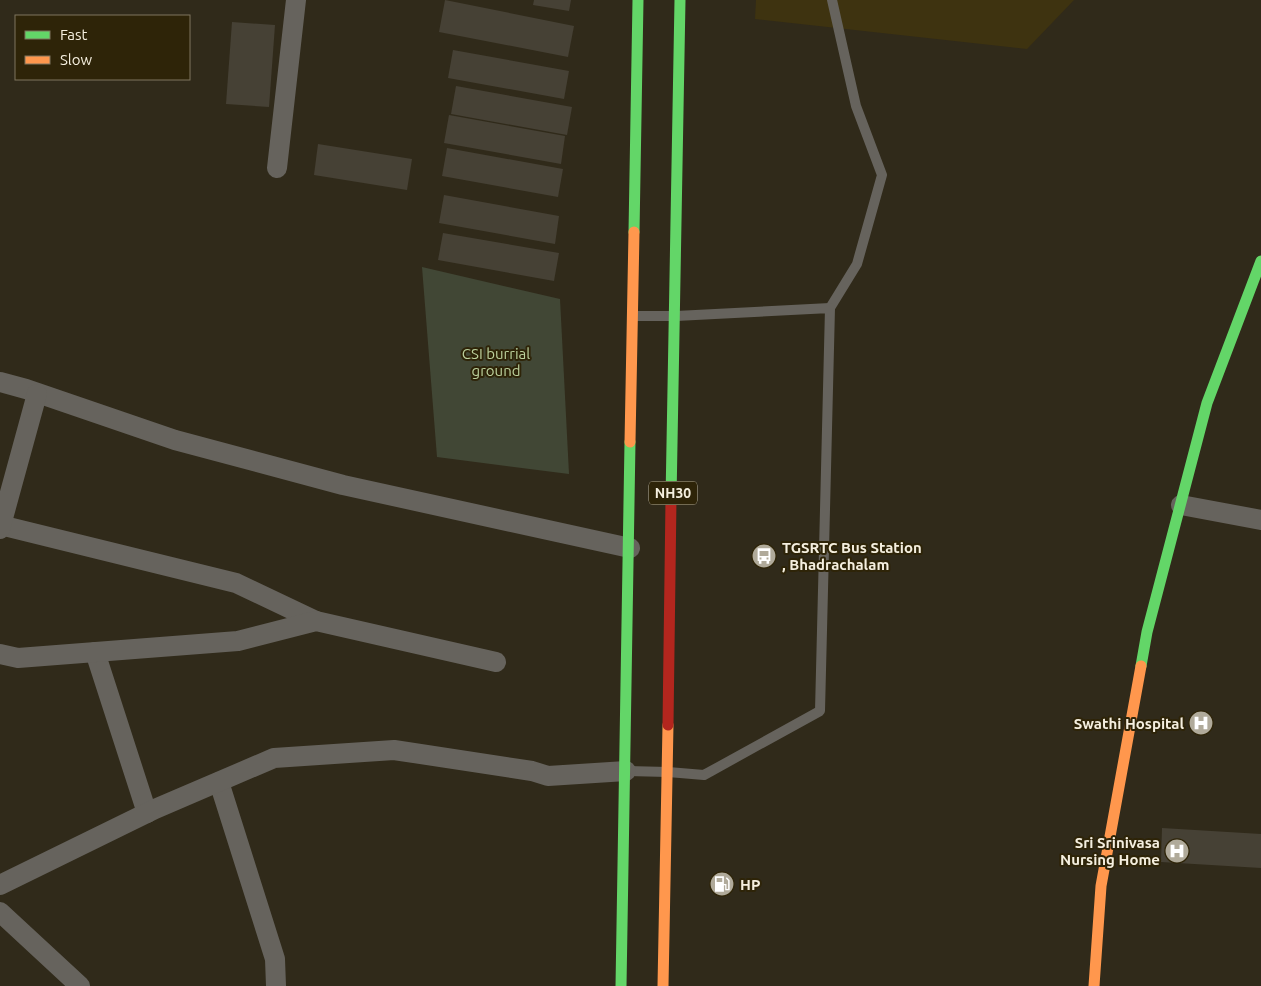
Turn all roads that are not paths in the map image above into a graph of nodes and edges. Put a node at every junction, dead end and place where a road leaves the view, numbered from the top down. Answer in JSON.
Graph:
{"nodes":[{"id":1,"x":296,"y":0,"type":"edge"},
{"id":2,"x":638,"y":0,"type":"edge"},
{"id":3,"x":680,"y":0,"type":"edge"},
{"id":4,"x":832,"y":0,"type":"edge"},
{"id":5,"x":277,"y":168,"type":"dead end"},
{"id":6,"x":1261,"y":261,"type":"edge"},
{"id":7,"x":830,"y":308,"type":"junction"},
{"id":8,"x":634,"y":316,"type":"junction"},
{"id":9,"x":676,"y":316,"type":"junction"},
{"id":10,"x":0,"y":382,"type":"edge"},
{"id":11,"x":37,"y":394,"type":"junction"},
{"id":12,"x":1181,"y":505,"type":"junction"},
{"id":13,"x":1261,"y":520,"type":"edge"},
{"id":14,"x":0,"y":526,"type":"edge"},
{"id":15,"x":630,"y":548,"type":"junction"},
{"id":16,"x":316,"y":621,"type":"junction"},
{"id":17,"x":95,"y":652,"type":"junction"},
{"id":18,"x":0,"y":654,"type":"edge"},
{"id":19,"x":496,"y":662,"type":"dead end"},
{"id":20,"x":626,"y":770,"type":"junction"},
{"id":21,"x":668,"y":772,"type":"junction"},
{"id":22,"x":219,"y":782,"type":"junction"},
{"id":23,"x":147,"y":813,"type":"junction"},
{"id":24,"x":0,"y":885,"type":"edge"},
{"id":25,"x":0,"y":912,"type":"edge"},
{"id":26,"x":80,"y":986,"type":"edge"},
{"id":27,"x":276,"y":986,"type":"edge"},
{"id":28,"x":621,"y":986,"type":"edge"},
{"id":29,"x":663,"y":986,"type":"edge"},
{"id":30,"x":1094,"y":986,"type":"edge"}],
"edges":[{"from":1,"to":5,"type":"street"},
{"from":2,"to":8,"type":"main road","number":"NH30"},
{"from":3,"to":9,"type":"main road","number":"NH30"},
{"from":4,"to":7,"type":"lane"},
{"from":6,"to":12,"type":"main road"},
{"from":7,"to":9,"type":"lane"},
{"from":7,"to":21,"type":"lane"},
{"from":8,"to":9,"type":"lane"},
{"from":8,"to":15,"type":"main road","number":"NH30"},
{"from":9,"to":21,"type":"main road","number":"NH30"},
{"from":10,"to":11,"type":"street"},
{"from":11,"to":14,"type":"street"},
{"from":11,"to":15,"type":"street"},
{"from":12,"to":13,"type":"street"},
{"from":12,"to":30,"type":"main road"},
{"from":14,"to":16,"type":"street"},
{"from":15,"to":20,"type":"main road","number":"NH30"},
{"from":16,"to":17,"type":"street"},
{"from":16,"to":19,"type":"street"},
{"from":17,"to":18,"type":"street"},
{"from":17,"to":23,"type":"street"},
{"from":20,"to":21,"type":"lane"},
{"from":20,"to":22,"type":"street"},
{"from":20,"to":28,"type":"main road","number":"NH30"},
{"from":21,"to":29,"type":"main road","number":"NH30"},
{"from":22,"to":23,"type":"street"},
{"from":22,"to":27,"type":"street"},
{"from":23,"to":24,"type":"street"},
{"from":25,"to":26,"type":"street"}]}
